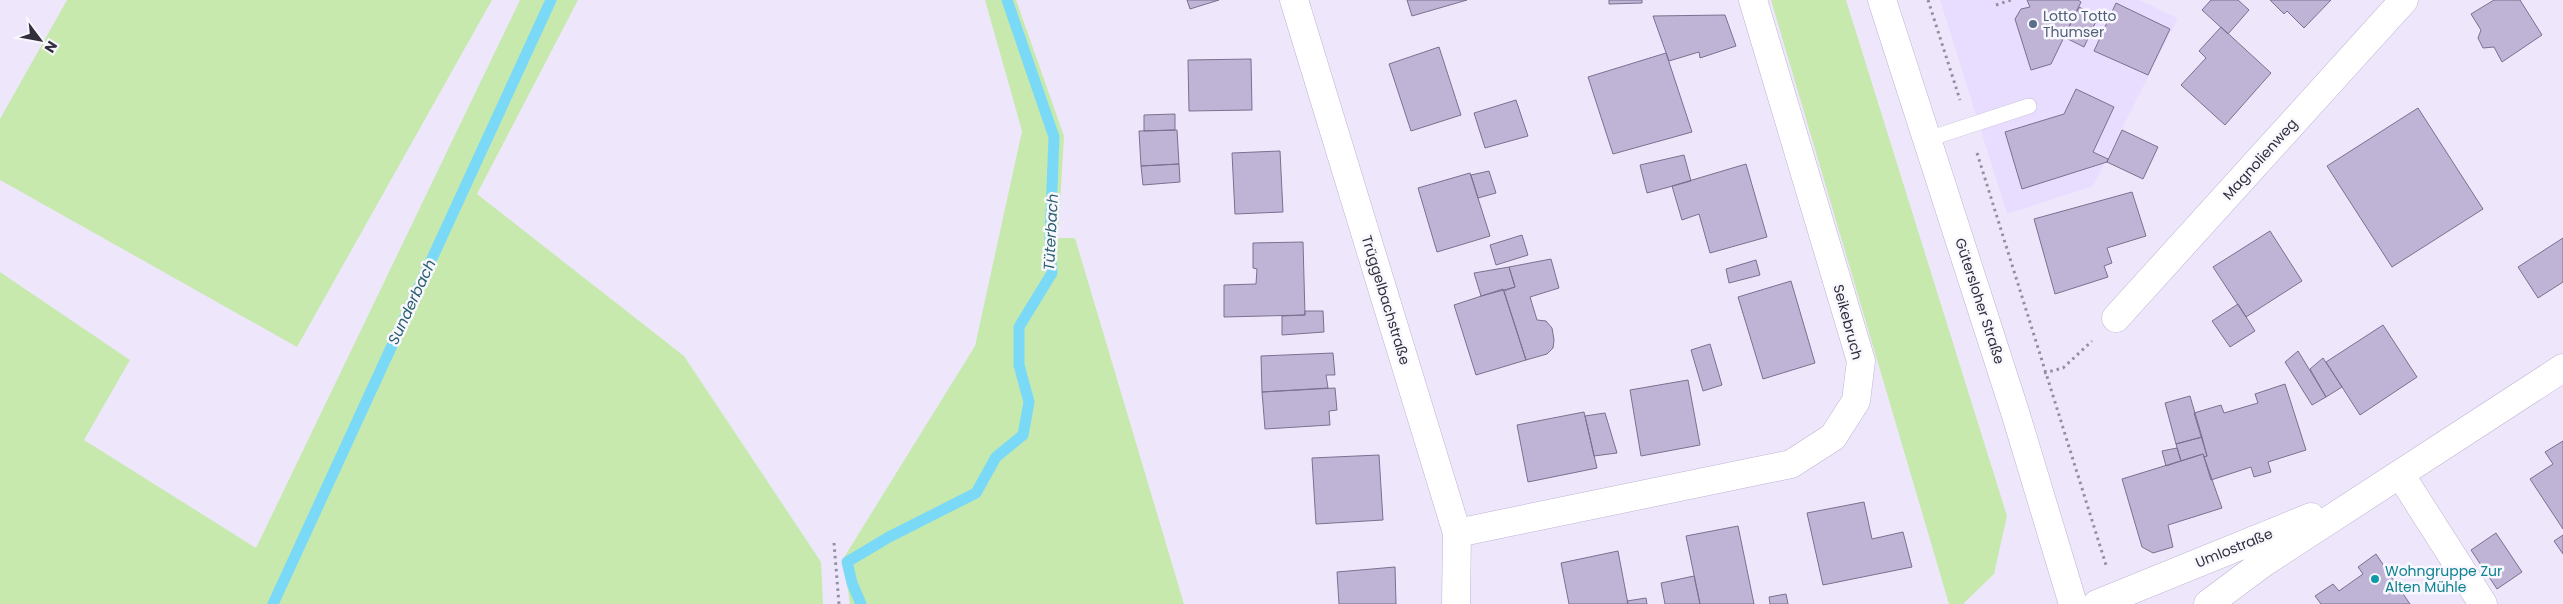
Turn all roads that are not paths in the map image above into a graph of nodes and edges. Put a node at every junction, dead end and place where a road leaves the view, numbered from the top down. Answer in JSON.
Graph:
{"nodes":[{"id":1,"x":1294,"y":0,"type":"edge"},
{"id":2,"x":1753,"y":0,"type":"edge"},
{"id":3,"x":1882,"y":0,"type":"edge"},
{"id":4,"x":2404,"y":0,"type":"edge"},
{"id":5,"x":2029,"y":106,"type":"dead end"},
{"id":6,"x":1928,"y":139,"type":"junction"},
{"id":7,"x":2116,"y":318,"type":"road end"},
{"id":8,"x":2563,"y":368,"type":"edge"},
{"id":9,"x":2400,"y":474,"type":"junction"},
{"id":10,"x":2370,"y":493,"type":"junction"},
{"id":11,"x":1457,"y":533,"type":"junction"},
{"id":12,"x":1456,"y":604,"type":"edge"},
{"id":13,"x":2073,"y":604,"type":"edge"},
{"id":14,"x":2098,"y":604,"type":"edge"},
{"id":15,"x":2208,"y":604,"type":"edge"},
{"id":16,"x":2483,"y":604,"type":"edge"}],
"edges":[{"from":1,"to":11,"type":"street","name":"Trüggelbachstraße"},
{"from":2,"to":11,"type":"street","name":"Seikebruch"},
{"from":3,"to":6,"type":"street","name":"Gütersloher Straße"},
{"from":4,"to":7,"type":"street","name":"Magnolienweg"},
{"from":5,"to":6,"type":"lane"},
{"from":6,"to":13,"type":"street","name":"Gütersloher Straße"},
{"from":8,"to":9,"type":"street","name":"Umlostraße"},
{"from":9,"to":10,"type":"street","name":"Umlostraße"},
{"from":9,"to":16,"type":"street"},
{"from":10,"to":14,"type":"street","name":"Umlostraße"},
{"from":10,"to":15,"type":"street","name":"Umlostraße"},
{"from":11,"to":12,"type":"street","name":"Trüggelbachstraße"}]}
